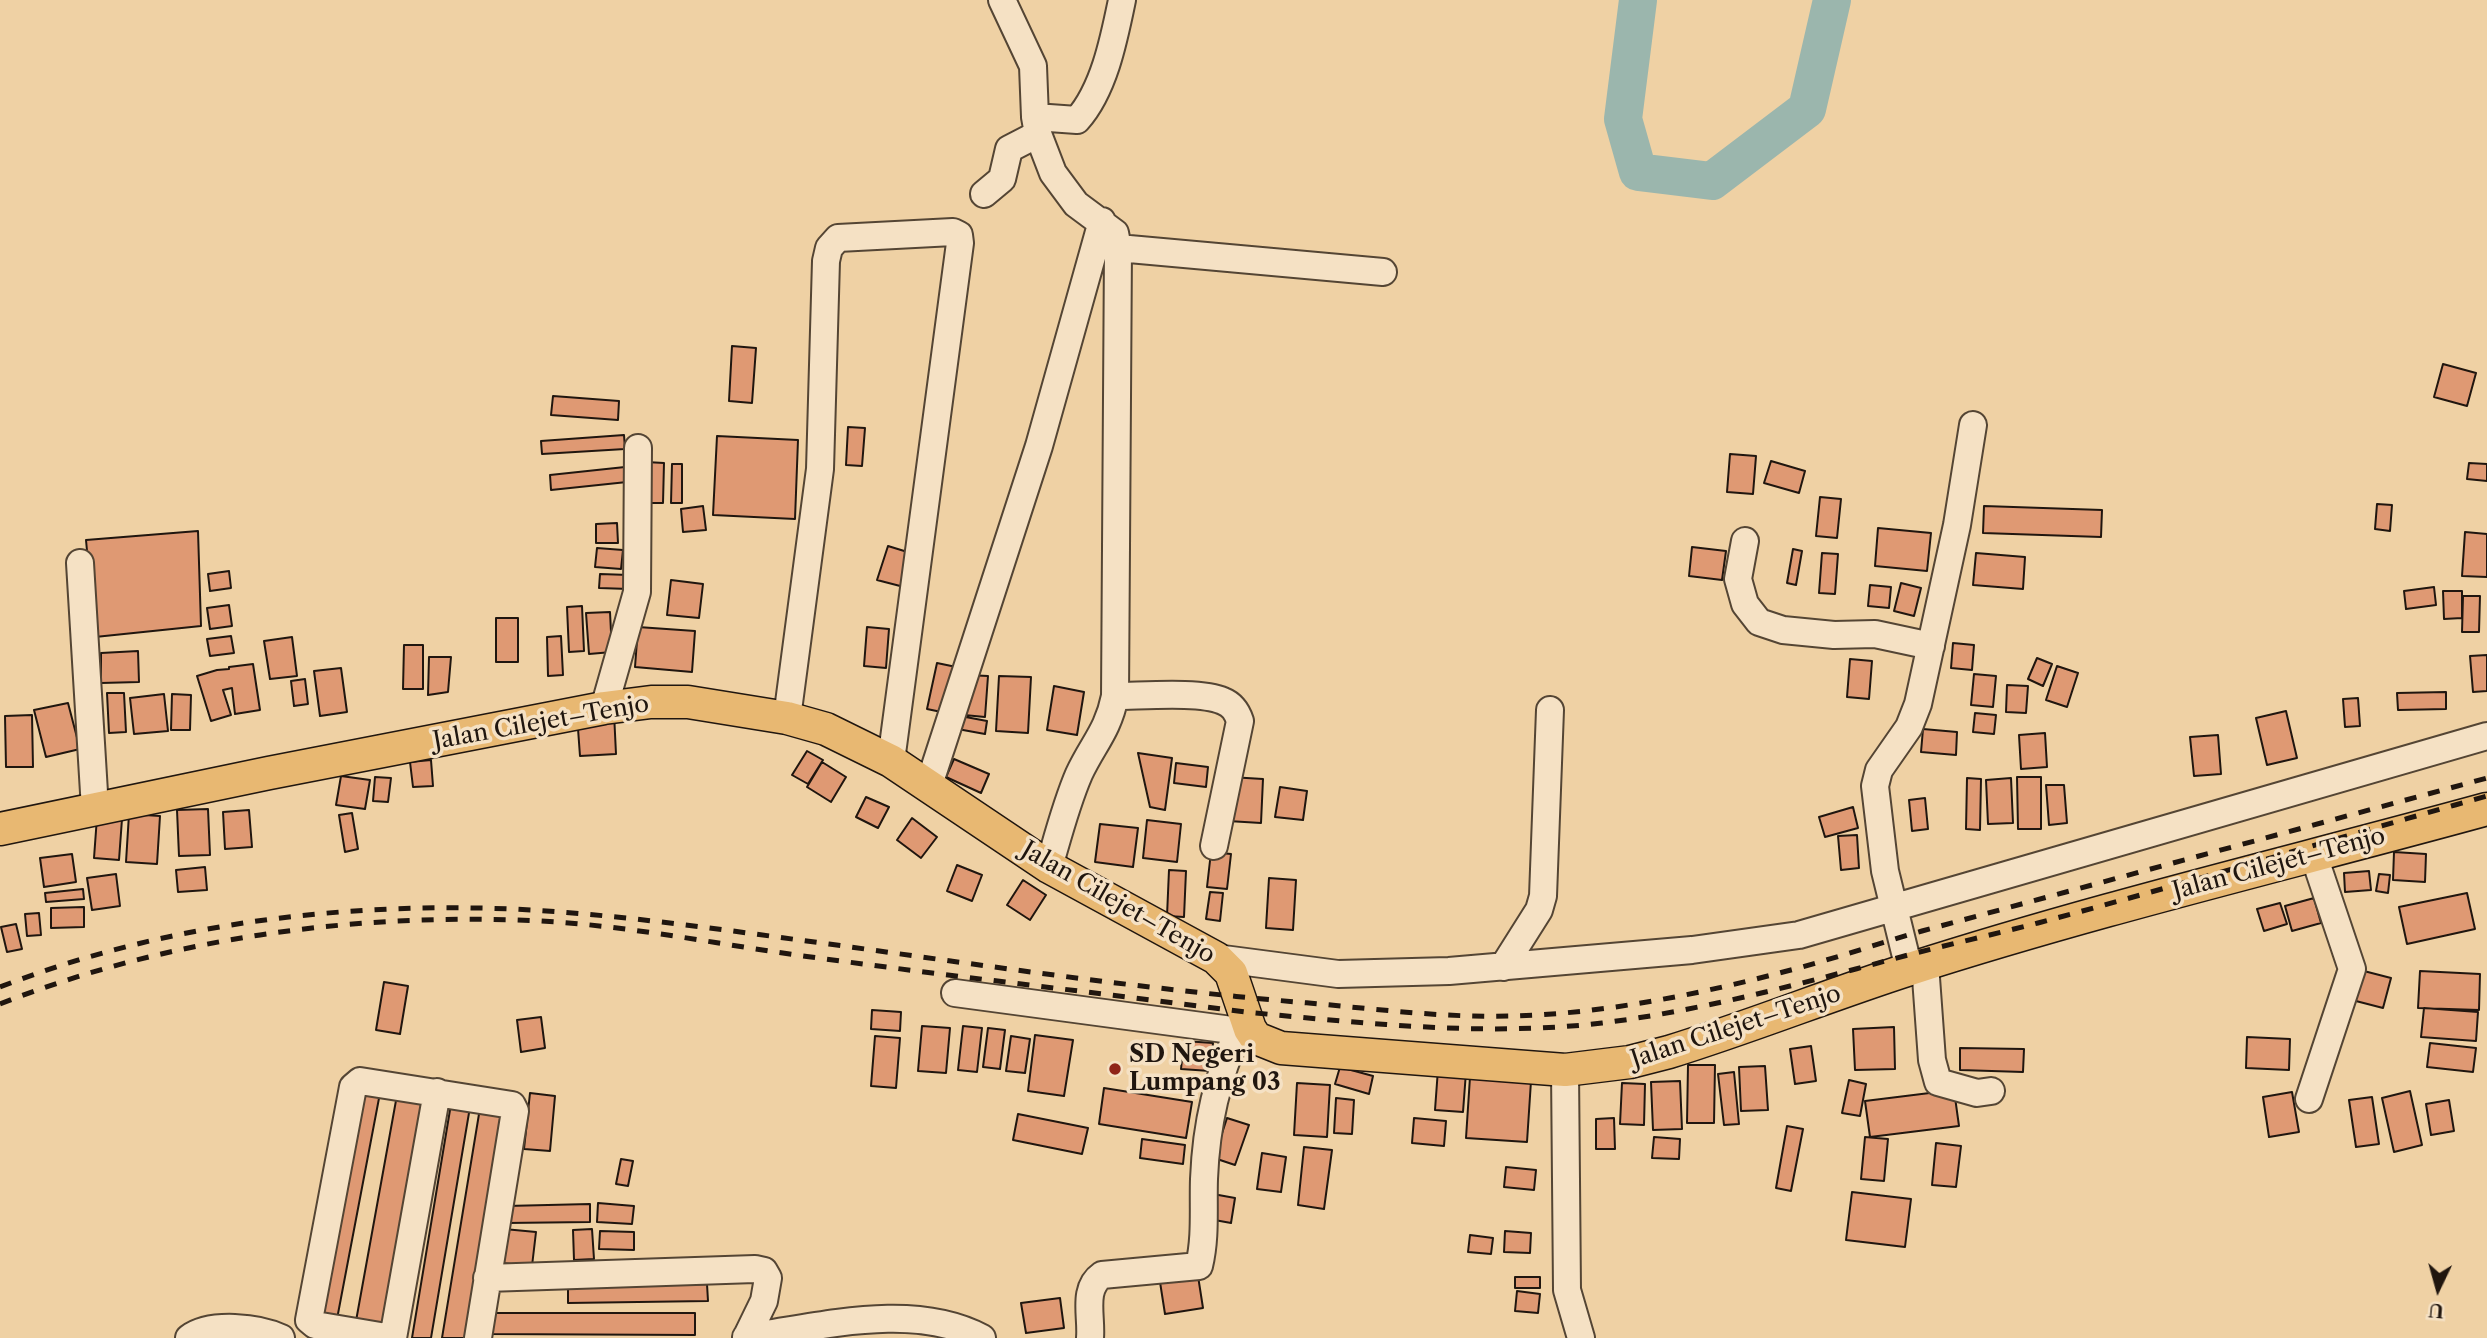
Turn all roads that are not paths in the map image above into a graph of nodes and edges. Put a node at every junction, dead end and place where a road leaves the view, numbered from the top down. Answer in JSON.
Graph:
{"nodes":[{"id":1,"x":1002,"y":0,"type":"edge"},
{"id":2,"x":1122,"y":0,"type":"edge"},
{"id":3,"x":1037,"y":125,"type":"junction"},
{"id":4,"x":984,"y":194,"type":"dead end"},
{"id":5,"x":1102,"y":221,"type":"junction"},
{"id":6,"x":1118,"y":248,"type":"junction"},
{"id":7,"x":1383,"y":272,"type":"dead end"},
{"id":8,"x":1973,"y":425,"type":"dead end"},
{"id":9,"x":638,"y":448,"type":"dead end"},
{"id":10,"x":1745,"y":541,"type":"dead end"},
{"id":11,"x":80,"y":564,"type":"dead end"},
{"id":12,"x":1931,"y":646,"type":"junction"},
{"id":13,"x":1115,"y":696,"type":"junction"},
{"id":14,"x":604,"y":708,"type":"junction"},
{"id":15,"x":1550,"y":710,"type":"dead end"},
{"id":16,"x":787,"y":718,"type":"junction"},
{"id":17,"x":2487,"y":736,"type":"edge"},
{"id":18,"x":891,"y":761,"type":"junction"},
{"id":19,"x":928,"y":788,"type":"junction"},
{"id":20,"x":95,"y":809,"type":"junction"},
{"id":21,"x":2487,"y":809,"type":"edge"},
{"id":22,"x":0,"y":829,"type":"edge"},
{"id":23,"x":1214,"y":846,"type":"dead end"},
{"id":24,"x":2314,"y":856,"type":"junction"},
{"id":25,"x":1049,"y":867,"type":"junction"},
{"id":26,"x":1894,"y":909,"type":"junction"},
{"id":27,"x":1216,"y":958,"type":"junction"},
{"id":28,"x":1503,"y":967,"type":"junction"},
{"id":29,"x":1917,"y":967,"type":"junction"},
{"id":30,"x":955,"y":993,"type":"dead end"},
{"id":31,"x":1247,"y":1035,"type":"junction"},
{"id":32,"x":1565,"y":1070,"type":"junction"},
{"id":33,"x":1992,"y":1091,"type":"dead end"},
{"id":34,"x":437,"y":1092,"type":"junction"},
{"id":35,"x":2309,"y":1099,"type":"dead end"},
{"id":36,"x":487,"y":1278,"type":"junction"},
{"id":37,"x":308,"y":1331,"type":"edge"},
{"id":38,"x":190,"y":1338,"type":"edge"},
{"id":39,"x":281,"y":1338,"type":"edge"},
{"id":40,"x":393,"y":1338,"type":"edge"},
{"id":41,"x":478,"y":1338,"type":"edge"},
{"id":42,"x":746,"y":1338,"type":"edge"},
{"id":43,"x":982,"y":1338,"type":"edge"},
{"id":44,"x":1090,"y":1338,"type":"edge"},
{"id":45,"x":1581,"y":1338,"type":"edge"}],
"edges":[{"from":1,"to":3,"type":"street"},
{"from":2,"to":3,"type":"street"},
{"from":3,"to":4,"type":"street"},
{"from":3,"to":5,"type":"street"},
{"from":5,"to":6,"type":"street"},
{"from":5,"to":19,"type":"street"},
{"from":6,"to":7,"type":"street"},
{"from":6,"to":13,"type":"street"},
{"from":8,"to":12,"type":"street"},
{"from":9,"to":14,"type":"street"},
{"from":10,"to":12,"type":"street"},
{"from":11,"to":20,"type":"street"},
{"from":12,"to":26,"type":"street"},
{"from":13,"to":23,"type":"street"},
{"from":13,"to":25,"type":"street"},
{"from":14,"to":16,"type":"main road","name":"Jalan Cilejet–Tenjo"},
{"from":14,"to":20,"type":"main road","name":"Jalan Cilejet–Tenjo"},
{"from":15,"to":28,"type":"street"},
{"from":16,"to":18,"type":"main road","name":"Jalan Cilejet–Tenjo"},
{"from":16,"to":18,"type":"street"},
{"from":17,"to":26,"type":"street"},
{"from":18,"to":19,"type":"main road","name":"Jalan Cilejet–Tenjo"},
{"from":19,"to":25,"type":"main road","name":"Jalan Cilejet–Tenjo"},
{"from":20,"to":22,"type":"main road","name":"Jalan Cilejet–Tenjo"},
{"from":21,"to":24,"type":"main road","name":"Jalan Cilejet–Tenjo"},
{"from":24,"to":29,"type":"main road","name":"Jalan Cilejet–Tenjo"},
{"from":24,"to":35,"type":"street"},
{"from":25,"to":27,"type":"main road","name":"Jalan Cilejet–Tenjo"},
{"from":26,"to":28,"type":"street"},
{"from":26,"to":29,"type":"street"},
{"from":27,"to":28,"type":"street"},
{"from":27,"to":31,"type":"main road","name":"Jalan Cilejet–Tenjo"},
{"from":29,"to":32,"type":"main road","name":"Jalan Cilejet–Tenjo"},
{"from":29,"to":33,"type":"street"},
{"from":30,"to":31,"type":"street"},
{"from":31,"to":32,"type":"main road","name":"Jalan Cilejet–Tenjo"},
{"from":31,"to":44,"type":"street"},
{"from":32,"to":45,"type":"street"},
{"from":34,"to":36,"type":"street"},
{"from":34,"to":37,"type":"street"},
{"from":34,"to":40,"type":"street"},
{"from":36,"to":41,"type":"street"},
{"from":36,"to":42,"type":"street"},
{"from":37,"to":40,"type":"street"},
{"from":38,"to":39,"type":"street"},
{"from":42,"to":43,"type":"street"}]}
